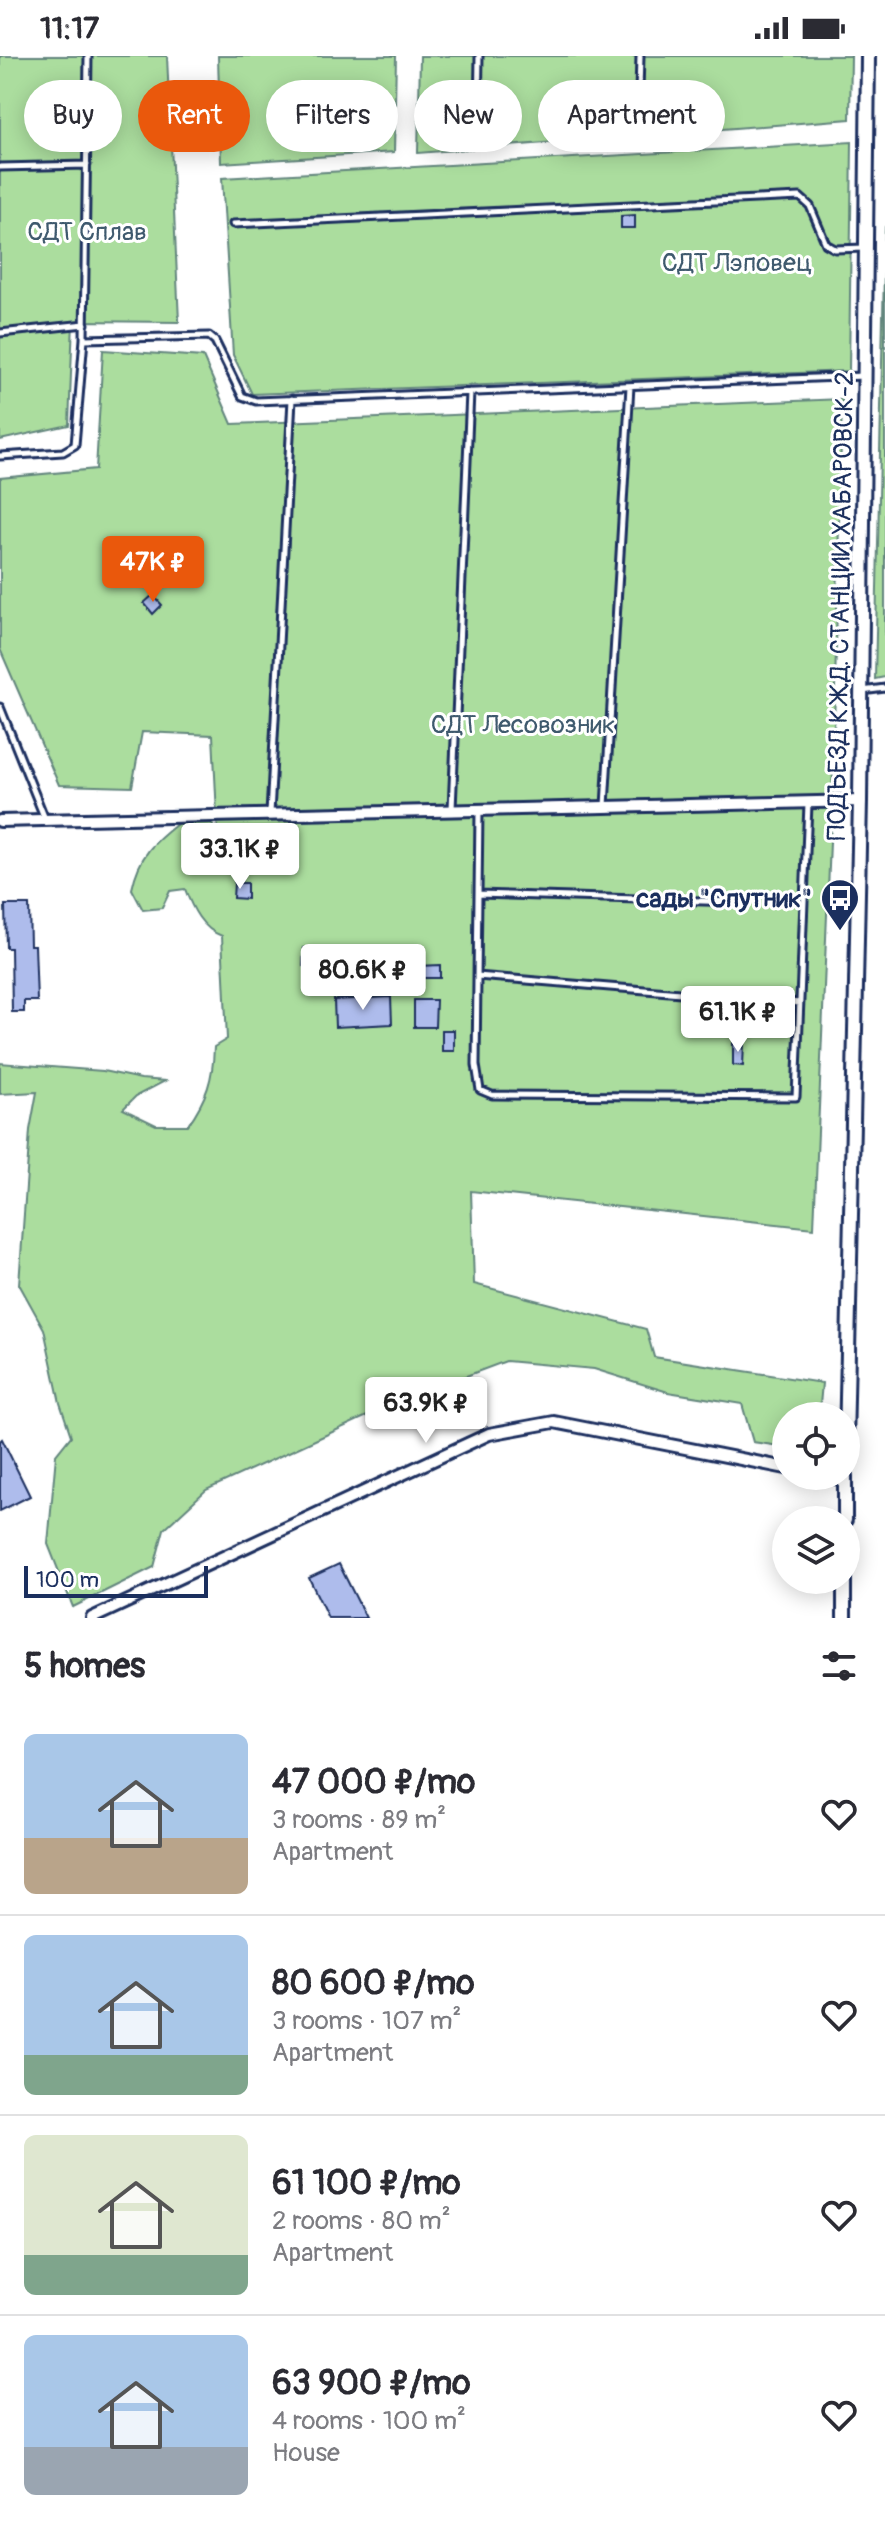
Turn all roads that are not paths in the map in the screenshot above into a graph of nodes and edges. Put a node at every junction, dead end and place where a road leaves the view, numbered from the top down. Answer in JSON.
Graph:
{"nodes":[{"id":1,"x":88,"y":56,"type":"edge"},
{"id":2,"x":479,"y":56,"type":"edge"},
{"id":3,"x":640,"y":56,"type":"edge"},
{"id":4,"x":868,"y":56,"type":"edge"},
{"id":5,"x":479,"y":80,"type":"edge"},
{"id":6,"x":639,"y":80,"type":"edge"},
{"id":7,"x":87,"y":165,"type":"junction"},
{"id":8,"x":0,"y":167,"type":"edge"},
{"id":9,"x":233,"y":224,"type":"dead end"},
{"id":10,"x":866,"y":248,"type":"junction"},
{"id":11,"x":85,"y":324,"type":"junction"},
{"id":12,"x":0,"y":333,"type":"edge"},
{"id":13,"x":84,"y":339,"type":"junction"},
{"id":14,"x":865,"y":376,"type":"junction"},
{"id":15,"x":630,"y":386,"type":"junction"},
{"id":16,"x":470,"y":392,"type":"junction"},
{"id":17,"x":292,"y":399,"type":"junction"},
{"id":18,"x":0,"y":456,"type":"edge"},
{"id":19,"x":885,"y":688,"type":"edge"},
{"id":20,"x":861,"y":691,"type":"junction"},
{"id":21,"x":0,"y":707,"type":"edge"},
{"id":22,"x":860,"y":801,"type":"junction"},
{"id":23,"x":808,"y":802,"type":"junction"},
{"id":24,"x":605,"y":807,"type":"junction"},
{"id":25,"x":452,"y":810,"type":"junction"},
{"id":26,"x":479,"y":810,"type":"junction"},
{"id":27,"x":270,"y":815,"type":"junction"},
{"id":28,"x":45,"y":820,"type":"junction"},
{"id":29,"x":0,"y":821,"type":"edge"},
{"id":30,"x":478,"y":894,"type":"junction"},
{"id":31,"x":736,"y":902,"type":"dead end"},
{"id":32,"x":477,"y":976,"type":"junction"},
{"id":33,"x":800,"y":1003,"type":"junction"},
{"id":34,"x":847,"y":1402,"type":"edge"},
{"id":35,"x":772,"y":1465,"type":"edge"},
{"id":36,"x":844,"y":1594,"type":"edge"},
{"id":37,"x":92,"y":1618,"type":"edge"},
{"id":38,"x":844,"y":1618,"type":"edge"}],
"edges":[{"from":1,"to":7,"type":"lane"},
{"from":2,"to":5,"type":"lane"},
{"from":3,"to":6,"type":"lane"},
{"from":4,"to":10,"type":"street","name":"ПОДЪЕЗД К Ж.Д. СТАНЦИИ ХАБАРОВСК-2"},
{"from":7,"to":8,"type":"lane"},
{"from":7,"to":11,"type":"lane"},
{"from":9,"to":10,"type":"lane"},
{"from":10,"to":14,"type":"street","name":"ПОДЪЕЗД К Ж.Д. СТАНЦИИ ХАБАРОВСК-2"},
{"from":11,"to":12,"type":"lane"},
{"from":11,"to":13,"type":"lane"},
{"from":13,"to":17,"type":"lane"},
{"from":13,"to":18,"type":"lane"},
{"from":14,"to":15,"type":"lane"},
{"from":14,"to":20,"type":"street","name":"ПОДЪЕЗД К Ж.Д. СТАНЦИИ ХАБАРОВСК-2"},
{"from":15,"to":16,"type":"lane"},
{"from":15,"to":24,"type":"lane"},
{"from":16,"to":17,"type":"lane"},
{"from":16,"to":25,"type":"lane"},
{"from":17,"to":27,"type":"lane"},
{"from":19,"to":20,"type":"lane"},
{"from":20,"to":22,"type":"street","name":"ПОДЪЕЗД К Ж.Д. СТАНЦИИ ХАБАРОВСК-2"},
{"from":21,"to":28,"type":"lane"},
{"from":22,"to":23,"type":"street"},
{"from":22,"to":34,"type":"street","name":"ПОДЪЕЗД К Ж.Д. СТАНЦИИ ХАБАРОВСК-2"},
{"from":23,"to":24,"type":"street"},
{"from":23,"to":33,"type":"lane"},
{"from":24,"to":26,"type":"street"},
{"from":25,"to":26,"type":"street"},
{"from":25,"to":27,"type":"street"},
{"from":26,"to":30,"type":"lane"},
{"from":27,"to":28,"type":"street"},
{"from":28,"to":29,"type":"street"},
{"from":30,"to":31,"type":"lane"},
{"from":30,"to":32,"type":"lane"},
{"from":32,"to":33,"type":"lane"},
{"from":32,"to":33,"type":"lane"},
{"from":35,"to":37,"type":"street"},
{"from":36,"to":38,"type":"street"}]}
